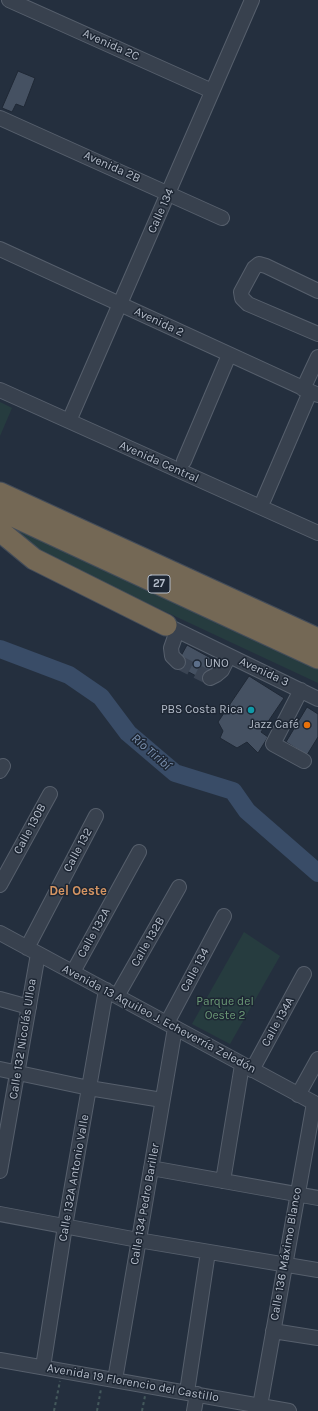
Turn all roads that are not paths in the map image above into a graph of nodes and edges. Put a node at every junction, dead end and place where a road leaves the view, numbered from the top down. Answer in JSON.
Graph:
{"nodes":[{"id":1,"x":9,"y":0,"type":"edge"},
{"id":2,"x":252,"y":0,"type":"edge"},
{"id":3,"x":212,"y":91,"type":"junction"},
{"id":4,"x":0,"y":118,"type":"edge"},
{"id":5,"x":169,"y":193,"type":"junction"},
{"id":6,"x":222,"y":218,"type":"dead end"},
{"id":7,"x":0,"y":250,"type":"edge"},
{"id":8,"x":318,"y":290,"type":"edge"},
{"id":9,"x":120,"y":303,"type":"junction"},
{"id":10,"x":318,"y":334,"type":"edge"},
{"id":11,"x":229,"y":355,"type":"junction"},
{"id":12,"x":318,"y":357,"type":"edge"},
{"id":13,"x":0,"y":390,"type":"edge"},
{"id":14,"x":310,"y":392,"type":"edge"},
{"id":15,"x":68,"y":421,"type":"junction"},
{"id":16,"x":184,"y":461,"type":"dead end"},
{"id":17,"x":0,"y":493,"type":"edge"},
{"id":18,"x":264,"y":499,"type":"dead end"},
{"id":19,"x":0,"y":510,"type":"edge"},
{"id":20,"x":0,"y":531,"type":"edge"},
{"id":21,"x":318,"y":533,"type":"edge"},
{"id":22,"x":294,"y":626,"type":"junction"},
{"id":23,"x":172,"y":628,"type":"junction"},
{"id":24,"x":318,"y":634,"type":"edge"},
{"id":25,"x":318,"y":639,"type":"edge"},
{"id":26,"x":230,"y":656,"type":"junction"},
{"id":27,"x":318,"y":658,"type":"edge"},
{"id":28,"x":178,"y":662,"type":"tunnel mouth"},
{"id":29,"x":210,"y":678,"type":"dead end"},
{"id":30,"x":301,"y":690,"type":"junction"},
{"id":31,"x":318,"y":699,"type":"edge"},
{"id":32,"x":304,"y":761,"type":"dead end"},
{"id":33,"x":50,"y":794,"type":"dead end"},
{"id":34,"x":96,"y":816,"type":"dead end"},
{"id":35,"x":139,"y":852,"type":"dead end"},
{"id":36,"x":0,"y":885,"type":"edge"},
{"id":37,"x":179,"y":888,"type":"dead end"},
{"id":38,"x":224,"y":916,"type":"dead end"},
{"id":39,"x":0,"y":933,"type":"edge"},
{"id":40,"x":32,"y":951,"type":"junction"},
{"id":41,"x":73,"y":972,"type":"junction"},
{"id":42,"x":304,"y":974,"type":"dead end"},
{"id":43,"x":112,"y":993,"type":"junction"},
{"id":44,"x":0,"y":999,"type":"edge"},
{"id":45,"x":29,"y":1007,"type":"junction"},
{"id":46,"x":171,"y":1026,"type":"junction"},
{"id":47,"x":318,"y":1059,"type":"edge"},
{"id":48,"x":247,"y":1067,"type":"junction"},
{"id":49,"x":0,"y":1069,"type":"edge"},
{"id":50,"x":18,"y":1074,"type":"junction"},
{"id":51,"x":89,"y":1088,"type":"junction"},
{"id":52,"x":298,"y":1094,"type":"junction"},
{"id":53,"x":162,"y":1100,"type":"junction"},
{"id":54,"x":316,"y":1104,"type":"edge"},
{"id":55,"x":3,"y":1141,"type":"edge"},
{"id":56,"x":151,"y":1168,"type":"junction"},
{"id":57,"x":0,"y":1171,"type":"edge"},
{"id":58,"x":223,"y":1181,"type":"junction"},
{"id":59,"x":297,"y":1194,"type":"junction"},
{"id":60,"x":318,"y":1198,"type":"edge"},
{"id":61,"x":0,"y":1214,"type":"edge"},
{"id":62,"x":65,"y":1226,"type":"junction"},
{"id":63,"x":138,"y":1240,"type":"junction"},
{"id":64,"x":208,"y":1252,"type":"junction"},
{"id":65,"x":285,"y":1264,"type":"junction"},
{"id":66,"x":318,"y":1270,"type":"edge"},
{"id":67,"x":273,"y":1331,"type":"junction"},
{"id":68,"x":318,"y":1338,"type":"edge"},
{"id":69,"x":0,"y":1360,"type":"edge"},
{"id":70,"x":43,"y":1367,"type":"junction"},
{"id":71,"x":109,"y":1379,"type":"junction"},
{"id":72,"x":192,"y":1393,"type":"junction"},
{"id":73,"x":256,"y":1407,"type":"edge"},
{"id":74,"x":194,"y":1411,"type":"edge"},
{"id":75,"x":289,"y":1411,"type":"edge"}],
"edges":[{"from":1,"to":3,"type":"street","name":"Avenida 2C"},
{"from":2,"to":3,"type":"street","name":"Calle 134"},
{"from":3,"to":5,"type":"street","name":"Calle 134"},
{"from":4,"to":5,"type":"street","name":"Avenida 2B"},
{"from":5,"to":6,"type":"street","name":"Avenida 2B"},
{"from":5,"to":9,"type":"street","name":"Calle 134"},
{"from":7,"to":9,"type":"street","name":"Avenida 2"},
{"from":8,"to":10,"type":"street"},
{"from":9,"to":11,"type":"street","name":"Avenida 2"},
{"from":9,"to":15,"type":"street","name":"Calle 134"},
{"from":11,"to":14,"type":"street","name":"Avenida 2"},
{"from":11,"to":16,"type":"street"},
{"from":12,"to":14,"type":"street"},
{"from":13,"to":15,"type":"street","name":"Avenida Central"},
{"from":14,"to":18,"type":"street"},
{"from":15,"to":21,"type":"street","name":"Avenida Central"},
{"from":17,"to":22,"type":"highway","number":"27"},
{"from":19,"to":27,"type":"highway","number":"27"},
{"from":20,"to":23,"type":"highway"},
{"from":22,"to":24,"type":"highway"},
{"from":22,"to":25,"type":"highway","number":"27"},
{"from":23,"to":26,"type":"street","name":"Avenida 3"},
{"from":23,"to":28,"type":"street"},
{"from":26,"to":29,"type":"street"},
{"from":26,"to":30,"type":"street","name":"Avenida 3"},
{"from":30,"to":31,"type":"street","name":"Avenida 3"},
{"from":30,"to":32,"type":"street"},
{"from":33,"to":36,"type":"street","name":"Calle 130B"},
{"from":34,"to":40,"type":"street","name":"Calle 132"},
{"from":35,"to":41,"type":"street","name":"Calle 132A"},
{"from":37,"to":43,"type":"street","name":"Calle 132B"},
{"from":38,"to":46,"type":"street","name":"Calle 134"},
{"from":39,"to":40,"type":"street","name":"Avenida 13 Aquileo J. Echeverría Zeledón"},
{"from":40,"to":41,"type":"street","name":"Avenida 13 Aquileo J. Echeverría Zeledón"},
{"from":40,"to":45,"type":"street","name":"Calle 132 Nicolás Ulloa"},
{"from":41,"to":43,"type":"street","name":"Avenida 13 Aquileo J. Echeverría Zeledón"},
{"from":42,"to":48,"type":"street","name":"Calle 134A"},
{"from":43,"to":46,"type":"street","name":"Avenida 13 Aquileo J. Echeverría Zeledón"},
{"from":43,"to":51,"type":"street","name":"Calle 132A Antonio Valle"},
{"from":44,"to":45,"type":"street"},
{"from":45,"to":50,"type":"street","name":"Calle 132 Nicolás Ulloa"},
{"from":46,"to":48,"type":"street","name":"Avenida 13 Aquileo J. Echeverría Zeledón"},
{"from":46,"to":53,"type":"street","name":"Calle 134 Pedro Bariller"},
{"from":47,"to":52,"type":"street"},
{"from":48,"to":52,"type":"street","name":"Avenida 13 Aquileo J. Echeverría Zeledón"},
{"from":48,"to":58,"type":"street","name":"Calle 134A"},
{"from":49,"to":50,"type":"street"},
{"from":50,"to":51,"type":"street"},
{"from":50,"to":55,"type":"street","name":"Calle 132 Nicolás Ulloa"},
{"from":51,"to":53,"type":"street"},
{"from":51,"to":62,"type":"street","name":"Calle 132A Antonio Valle"},
{"from":52,"to":54,"type":"street","name":"Avenida 13 Aquileo J. Echeverría Zeledón"},
{"from":53,"to":56,"type":"street","name":"Calle 134 Pedro Bariller"},
{"from":54,"to":59,"type":"street","name":"Calle 136 Máximo Blanco"},
{"from":55,"to":57,"type":"street","name":"Calle 132 Nicolás Ulloa"},
{"from":56,"to":58,"type":"street"},
{"from":56,"to":63,"type":"street","name":"Calle 134 Pedro Bariller"},
{"from":58,"to":59,"type":"street"},
{"from":59,"to":60,"type":"street"},
{"from":59,"to":65,"type":"street","name":"Calle 136 Máximo Blanco"},
{"from":61,"to":62,"type":"street"},
{"from":62,"to":63,"type":"street"},
{"from":62,"to":70,"type":"street","name":"Calle 132A Antonio Valle"},
{"from":63,"to":64,"type":"street"},
{"from":63,"to":71,"type":"street","name":"Calle 134 Pedro Bariller"},
{"from":64,"to":65,"type":"street"},
{"from":64,"to":72,"type":"street"},
{"from":65,"to":66,"type":"street"},
{"from":65,"to":67,"type":"street","name":"Calle 136 Máximo Blanco"},
{"from":67,"to":68,"type":"street"},
{"from":67,"to":73,"type":"street","name":"Calle 136 Máximo Blanco"},
{"from":69,"to":70,"type":"street","name":"Avenida 19 Florencio del Castillo"},
{"from":70,"to":71,"type":"street","name":"Avenida 19 Florencio del Castillo"},
{"from":71,"to":72,"type":"street","name":"Avenida 19 Florencio del Castillo"},
{"from":72,"to":73,"type":"street","name":"Avenida 19 Florencio del Castillo"},
{"from":72,"to":74,"type":"street"},
{"from":73,"to":75,"type":"street","name":"Avenida 19 Florencio del Castillo"}]}
